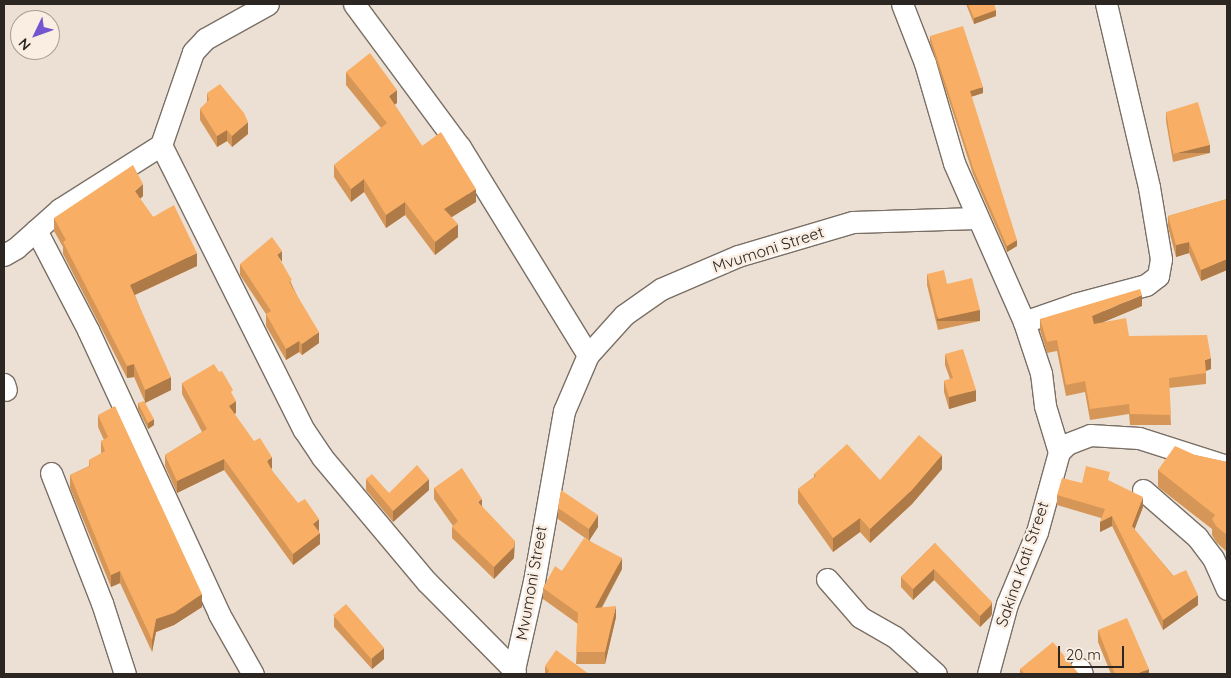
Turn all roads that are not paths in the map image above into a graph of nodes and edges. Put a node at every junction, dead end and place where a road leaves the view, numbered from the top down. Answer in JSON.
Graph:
{"nodes":[{"id":1,"x":268,"y":4,"type":"edge"},
{"id":2,"x":354,"y":4,"type":"edge"},
{"id":3,"x":902,"y":4,"type":"edge"},
{"id":4,"x":1106,"y":4,"type":"edge"},
{"id":5,"x":161,"y":145,"type":"junction"},
{"id":6,"x":976,"y":218,"type":"junction"},
{"id":7,"x":36,"y":230,"type":"junction"},
{"id":8,"x":4,"y":255,"type":"edge"},
{"id":9,"x":1024,"y":322,"type":"junction"},
{"id":10,"x":588,"y":354,"type":"junction"},
{"id":11,"x":1060,"y":452,"type":"junction"},
{"id":12,"x":1227,"y":466,"type":"edge"},
{"id":13,"x":52,"y":473,"type":"dead end"},
{"id":14,"x":1143,"y":490,"type":"dead end"},
{"id":15,"x":827,"y":579,"type":"dead end"},
{"id":16,"x":1227,"y":589,"type":"edge"},
{"id":17,"x":250,"y":673,"type":"edge"},
{"id":18,"x":514,"y":673,"type":"edge"},
{"id":19,"x":125,"y":674,"type":"edge"},
{"id":20,"x":936,"y":674,"type":"edge"},
{"id":21,"x":988,"y":674,"type":"edge"}],
"edges":[{"from":1,"to":5,"type":"street"},
{"from":2,"to":10,"type":"street"},
{"from":3,"to":6,"type":"street"},
{"from":4,"to":9,"type":"street"},
{"from":5,"to":7,"type":"street"},
{"from":5,"to":18,"type":"street"},
{"from":6,"to":9,"type":"street"},
{"from":6,"to":10,"type":"street","name":"Mvumoni Street"},
{"from":7,"to":8,"type":"street"},
{"from":7,"to":17,"type":"street"},
{"from":9,"to":11,"type":"street"},
{"from":10,"to":18,"type":"street","name":"Mvumoni Street"},
{"from":11,"to":12,"type":"street"},
{"from":11,"to":21,"type":"street","name":"Sakina Kati Street"},
{"from":13,"to":19,"type":"street"},
{"from":14,"to":16,"type":"street"},
{"from":15,"to":20,"type":"street"}]}
